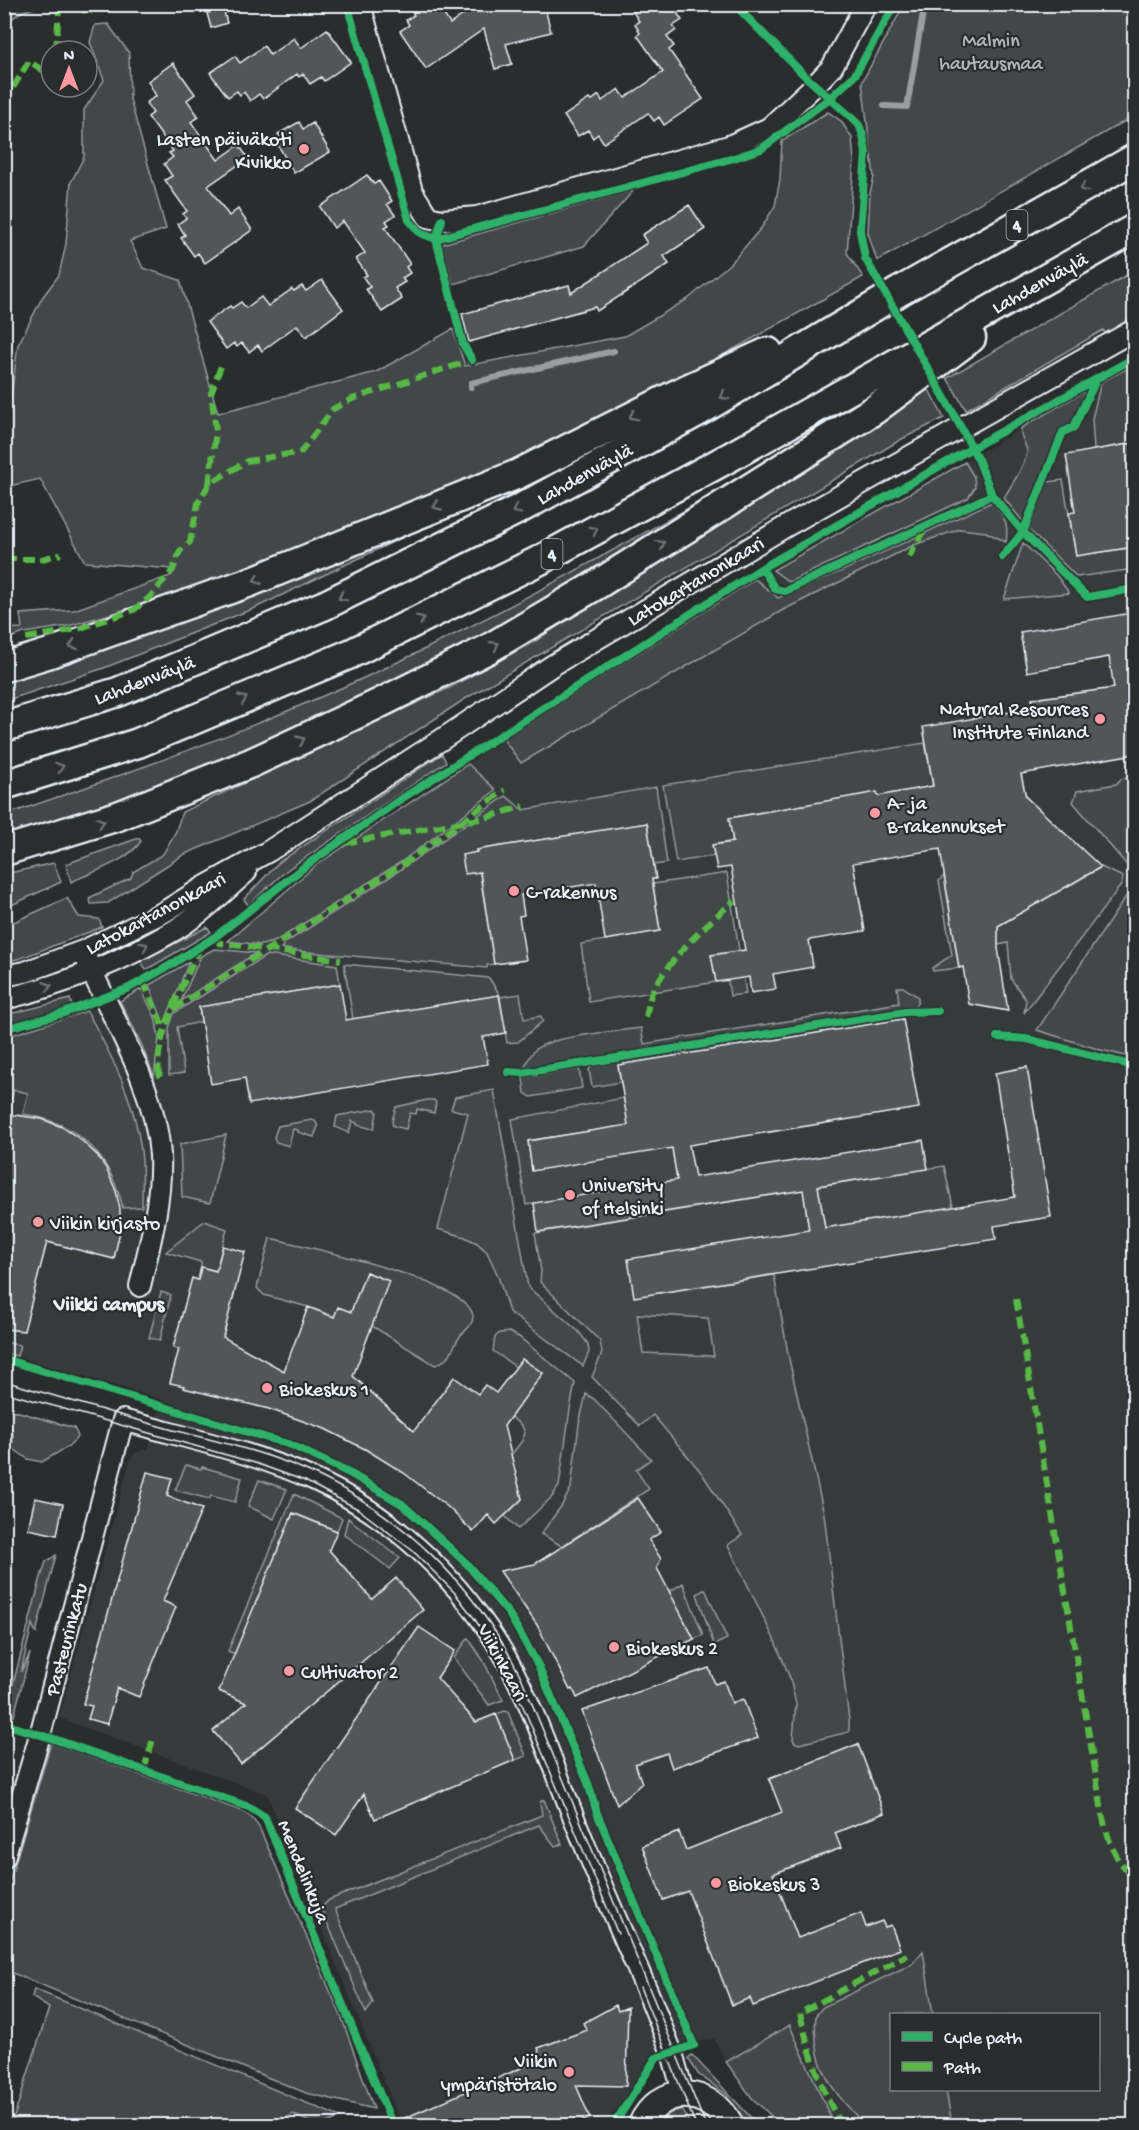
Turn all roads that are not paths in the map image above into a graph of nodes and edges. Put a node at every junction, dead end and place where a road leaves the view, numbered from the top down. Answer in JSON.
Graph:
{"nodes":[{"id":1,"x":360,"y":4,"type":"edge"},
{"id":2,"x":866,"y":4,"type":"edge"},
{"id":3,"x":1134,"y":159,"type":"edge"},
{"id":4,"x":1134,"y":229,"type":"edge"},
{"id":5,"x":1072,"y":264,"type":"junction"},
{"id":6,"x":900,"y":291,"type":"junction"},
{"id":7,"x":1134,"y":330,"type":"edge"},
{"id":8,"x":4,"y":667,"type":"edge"},
{"id":9,"x":4,"y":727,"type":"edge"},
{"id":10,"x":4,"y":785,"type":"edge"},
{"id":11,"x":4,"y":851,"type":"edge"},
{"id":12,"x":269,"y":851,"type":"junction"},
{"id":13,"x":83,"y":951,"type":"junction"},
{"id":14,"x":91,"y":971,"type":"junction"},
{"id":15,"x":4,"y":976,"type":"edge"},
{"id":16,"x":4,"y":999,"type":"edge"},
{"id":17,"x":140,"y":1286,"type":"dead end"},
{"id":18,"x":123,"y":1420,"type":"joint"},
{"id":19,"x":4,"y":1858,"type":"edge"},
{"id":20,"x":684,"y":2095,"type":"junction"},
{"id":21,"x":641,"y":2126,"type":"edge"},
{"id":22,"x":730,"y":2126,"type":"edge"}],
"edges":[{"from":1,"to":2,"type":"street"},
{"from":3,"to":6,"type":"highway","name":"Lahdenväylä","number":"4","one_way":true},
{"from":4,"to":5,"type":"highway","name":"Lahdenväylä","number":"4"},
{"from":10,"to":5,"type":"highway","name":"Lahdenväylä","number":"4","one_way":true},
{"from":11,"to":5,"type":"highway","one_way":true},
{"from":6,"to":8,"type":"highway","one_way":true},
{"from":6,"to":9,"type":"highway","name":"Lahdenväylä","number":"4","one_way":true},
{"from":7,"to":12,"type":"street","name":"Latokartanonkaari"},
{"from":12,"to":13,"type":"street","name":"Latokartanonkaari"},
{"from":14,"to":12,"type":"street","name":"Latokartanonkaari","one_way":true},
{"from":13,"to":14,"type":"street"},
{"from":13,"to":15,"type":"street","name":"Latokartanonkaari"},
{"from":16,"to":14,"type":"street","name":"Latokartanonkaari","one_way":true},
{"from":14,"to":17,"type":"street"},
{"from":18,"to":19,"type":"street","name":"Pasteurinkatu"},
{"from":18,"to":20,"type":"street","name":"Viikinkaari"},
{"from":20,"to":21,"type":"main road"},
{"from":20,"to":22,"type":"main road"}]}
